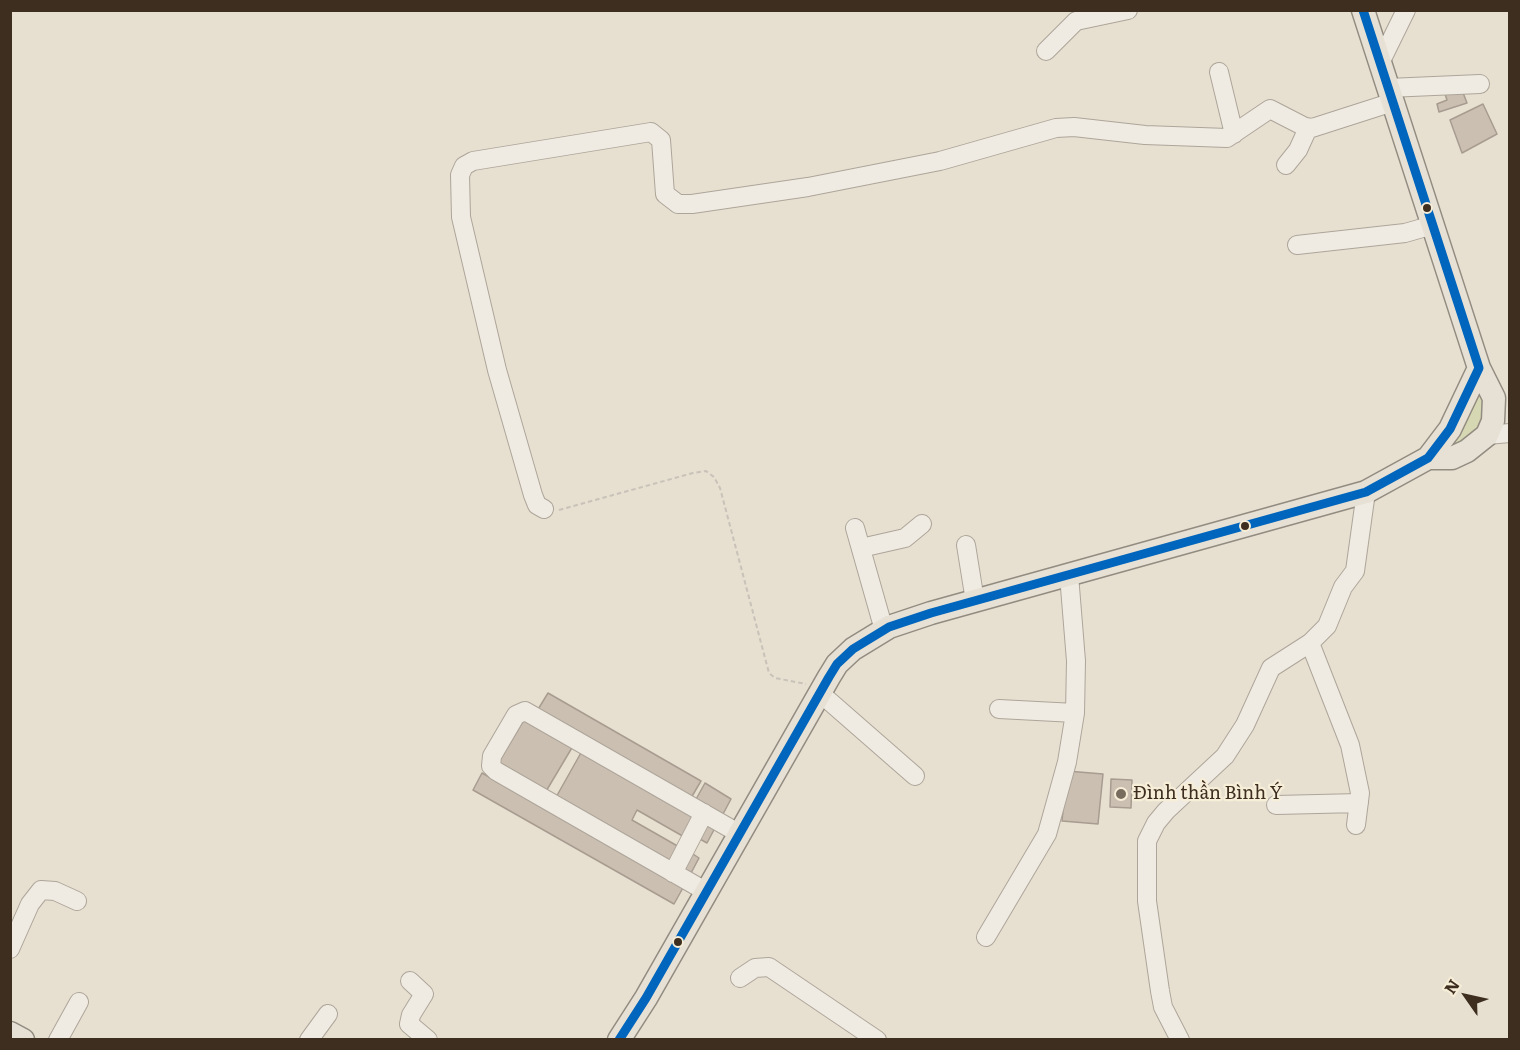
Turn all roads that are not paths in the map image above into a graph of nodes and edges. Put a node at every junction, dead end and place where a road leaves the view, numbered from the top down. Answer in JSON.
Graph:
{"nodes":[{"id":1,"x":1128,"y":10,"type":"edge"},
{"id":2,"x":1363,"y":10,"type":"edge"},
{"id":3,"x":1406,"y":10,"type":"edge"},
{"id":4,"x":1046,"y":51,"type":"dead end"},
{"id":5,"x":1380,"y":63,"type":"junction"},
{"id":6,"x":1219,"y":72,"type":"dead end"},
{"id":7,"x":1480,"y":84,"type":"dead end"},
{"id":8,"x":1391,"y":95,"type":"junction"},
{"id":9,"x":1308,"y":128,"type":"junction"},
{"id":10,"x":1234,"y":134,"type":"junction"},
{"id":11,"x":1286,"y":165,"type":"dead end"},
{"id":12,"x":1433,"y":225,"type":"junction"},
{"id":13,"x":1296,"y":245,"type":"dead end"},
{"id":14,"x":1479,"y":368,"type":"junction"},
{"id":15,"x":1498,"y":434,"type":"edge"},
{"id":16,"x":1428,"y":458,"type":"junction"},
{"id":17,"x":1366,"y":492,"type":"junction"},
{"id":18,"x":544,"y":509,"type":"road end"},
{"id":19,"x":922,"y":524,"type":"dead end"},
{"id":20,"x":855,"y":528,"type":"dead end"},
{"id":21,"x":966,"y":545,"type":"dead end"},
{"id":22,"x":861,"y":548,"type":"junction"},
{"id":23,"x":1069,"y":575,"type":"junction"},
{"id":24,"x":975,"y":601,"type":"junction"},
{"id":25,"x":884,"y":630,"type":"junction"},
{"id":26,"x":1310,"y":643,"type":"junction"},
{"id":27,"x":821,"y":690,"type":"junction"},
{"id":28,"x":999,"y":709,"type":"dead end"},
{"id":29,"x":1075,"y":713,"type":"junction"},
{"id":30,"x":915,"y":776,"type":"dead end"},
{"id":31,"x":1359,"y":803,"type":"junction"},
{"id":32,"x":1275,"y":805,"type":"dead end"},
{"id":33,"x":704,"y":813,"type":"junction"},
{"id":34,"x":1356,"y":825,"type":"dead end"},
{"id":35,"x":740,"y":834,"type":"junction"},
{"id":36,"x":673,"y":873,"type":"junction"},
{"id":37,"x":707,"y":892,"type":"junction"},
{"id":38,"x":76,"y":901,"type":"dead end"},
{"id":39,"x":986,"y":937,"type":"dead end"},
{"id":40,"x":10,"y":949,"type":"edge"},
{"id":41,"x":740,"y":978,"type":"dead end"},
{"id":42,"x":410,"y":981,"type":"dead end"},
{"id":43,"x":78,"y":1002,"type":"dead end"},
{"id":44,"x":328,"y":1014,"type":"dead end"},
{"id":45,"x":10,"y":1033,"type":"edge"},
{"id":46,"x":23,"y":1040,"type":"edge"},
{"id":47,"x":58,"y":1040,"type":"edge"},
{"id":48,"x":309,"y":1040,"type":"edge"},
{"id":49,"x":428,"y":1040,"type":"edge"},
{"id":50,"x":619,"y":1040,"type":"edge"},
{"id":51,"x":877,"y":1040,"type":"edge"},
{"id":52,"x":1180,"y":1040,"type":"edge"}],
"edges":[{"from":1,"to":4,"type":"street"},
{"from":2,"to":5,"type":"main road"},
{"from":3,"to":5,"type":"street"},
{"from":5,"to":8,"type":"main road"},
{"from":6,"to":10,"type":"street"},
{"from":7,"to":8,"type":"street"},
{"from":8,"to":9,"type":"street"},
{"from":8,"to":12,"type":"main road"},
{"from":9,"to":10,"type":"street"},
{"from":9,"to":11,"type":"street"},
{"from":10,"to":18,"type":"street"},
{"from":12,"to":13,"type":"street"},
{"from":12,"to":14,"type":"main road"},
{"from":14,"to":15,"type":"main road"},
{"from":14,"to":16,"type":"main road"},
{"from":15,"to":16,"type":"main road"},
{"from":16,"to":17,"type":"main road"},
{"from":17,"to":23,"type":"main road"},
{"from":17,"to":26,"type":"street"},
{"from":19,"to":22,"type":"street"},
{"from":20,"to":22,"type":"street"},
{"from":21,"to":24,"type":"street"},
{"from":22,"to":25,"type":"street"},
{"from":23,"to":24,"type":"main road"},
{"from":23,"to":29,"type":"street"},
{"from":24,"to":25,"type":"main road"},
{"from":25,"to":27,"type":"main road"},
{"from":26,"to":31,"type":"street"},
{"from":26,"to":52,"type":"street"},
{"from":27,"to":30,"type":"street"},
{"from":27,"to":35,"type":"main road"},
{"from":28,"to":29,"type":"street"},
{"from":29,"to":39,"type":"street"},
{"from":31,"to":32,"type":"street"},
{"from":31,"to":34,"type":"street"},
{"from":33,"to":35,"type":"street"},
{"from":33,"to":36,"type":"street"},
{"from":33,"to":36,"type":"street"},
{"from":35,"to":37,"type":"main road"},
{"from":36,"to":37,"type":"street"},
{"from":37,"to":50,"type":"main road"},
{"from":38,"to":40,"type":"street"},
{"from":41,"to":51,"type":"street"},
{"from":42,"to":49,"type":"street"},
{"from":43,"to":47,"type":"street"},
{"from":44,"to":48,"type":"street"},
{"from":45,"to":46,"type":"main road"}]}
